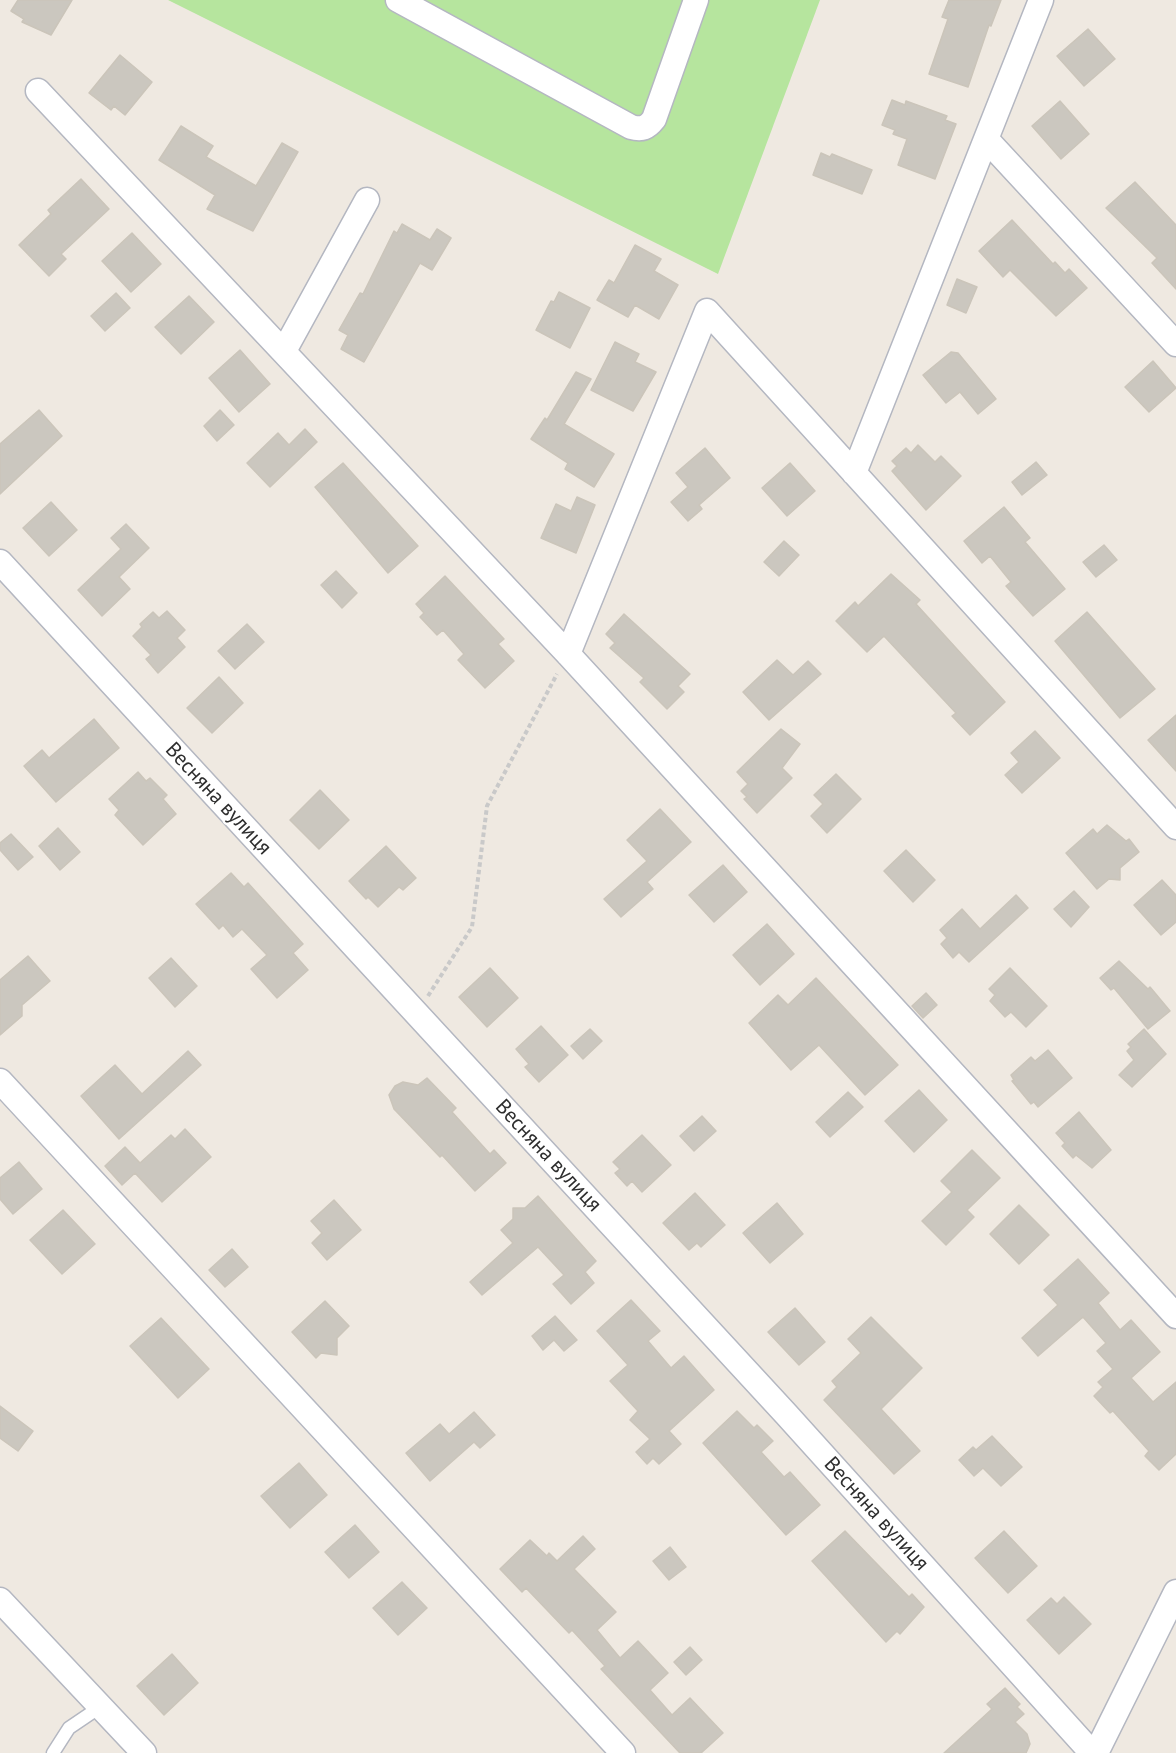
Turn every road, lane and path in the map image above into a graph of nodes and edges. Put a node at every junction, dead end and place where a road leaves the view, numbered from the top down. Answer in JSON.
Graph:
{"nodes":[{"id":1,"x":398,"y":0,"type":"edge"},
{"id":2,"x":696,"y":0,"type":"edge"},
{"id":3,"x":1041,"y":0,"type":"edge"},
{"id":4,"x":38,"y":91,"type":"dead end"},
{"id":5,"x":987,"y":140,"type":"junction"},
{"id":6,"x":367,"y":200,"type":"dead end"},
{"id":7,"x":1176,"y":344,"type":"edge"},
{"id":8,"x":284,"y":351,"type":"junction"},
{"id":9,"x":854,"y":473,"type":"junction"},
{"id":10,"x":0,"y":562,"type":"edge"},
{"id":11,"x":568,"y":654,"type":"junction"},
{"id":12,"x":1176,"y":827,"type":"edge"},
{"id":13,"x":417,"y":1014,"type":"junction"},
{"id":14,"x":0,"y":1081,"type":"edge"},
{"id":15,"x":1176,"y":1316,"type":"edge"},
{"id":16,"x":1176,"y":1592,"type":"edge"},
{"id":17,"x":0,"y":1600,"type":"edge"},
{"id":18,"x":100,"y":1707,"type":"junction"},
{"id":19,"x":53,"y":1753,"type":"edge"},
{"id":20,"x":144,"y":1753,"type":"edge"},
{"id":21,"x":624,"y":1753,"type":"edge"},
{"id":22,"x":1094,"y":1753,"type":"edge"}],
"edges":[{"from":1,"to":2,"type":"street"},
{"from":3,"to":5,"type":"street"},
{"from":4,"to":8,"type":"street"},
{"from":5,"to":7,"type":"street"},
{"from":5,"to":9,"type":"street"},
{"from":6,"to":8,"type":"street"},
{"from":8,"to":11,"type":"street"},
{"from":9,"to":11,"type":"street"},
{"from":9,"to":12,"type":"street"},
{"from":10,"to":13,"type":"street","name":"Весняна вулиця"},
{"from":11,"to":13,"type":"path"},
{"from":11,"to":15,"type":"street"},
{"from":13,"to":22,"type":"street","name":"Весняна вулиця"},
{"from":14,"to":21,"type":"street"},
{"from":16,"to":22,"type":"street"},
{"from":17,"to":18,"type":"street"},
{"from":18,"to":19,"type":"lane"},
{"from":18,"to":20,"type":"street"}]}
